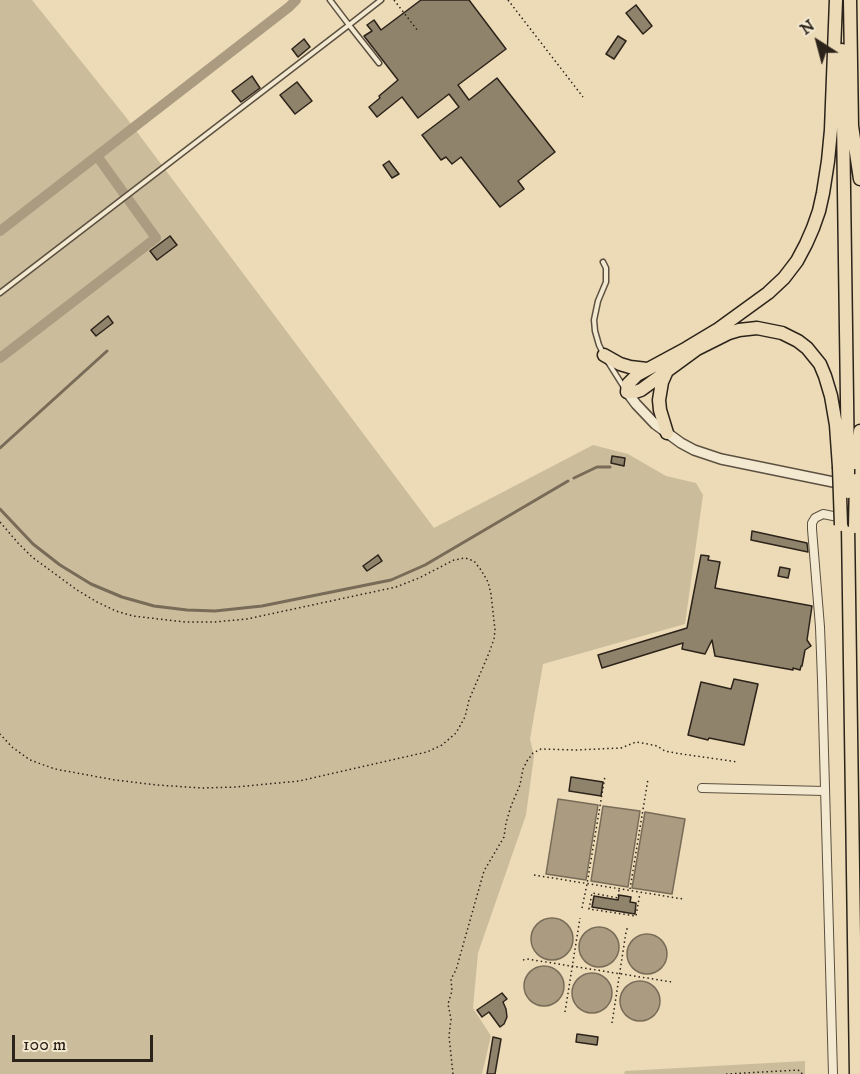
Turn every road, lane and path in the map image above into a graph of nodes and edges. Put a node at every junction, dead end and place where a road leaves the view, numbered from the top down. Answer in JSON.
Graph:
{"nodes":[{"id":1,"x":330,"y":0,"type":"edge"},
{"id":2,"x":381,"y":0,"type":"edge"},
{"id":3,"x":394,"y":0,"type":"edge"},
{"id":4,"x":508,"y":0,"type":"edge"},
{"id":5,"x":836,"y":0,"type":"edge"},
{"id":6,"x":842,"y":0,"type":"edge"},
{"id":7,"x":850,"y":0,"type":"edge"},
{"id":8,"x":349,"y":25,"type":"junction"},
{"id":9,"x":418,"y":31,"type":"dead end"},
{"id":10,"x":379,"y":63,"type":"dead end"},
{"id":11,"x":583,"y":97,"type":"dead end"},
{"id":12,"x":860,"y":179,"type":"edge"},
{"id":13,"x":603,"y":262,"type":"dead end"},
{"id":14,"x":0,"y":293,"type":"edge"},
{"id":15,"x":604,"y":355,"type":"junction"},
{"id":16,"x":649,"y":369,"type":"junction"},
{"id":17,"x":667,"y":372,"type":"junction"},
{"id":18,"x":627,"y":392,"type":"junction"},
{"id":19,"x":860,"y":431,"type":"edge"},
{"id":20,"x":667,"y":434,"type":"junction"},
{"id":21,"x":848,"y":469,"type":"junction"},
{"id":22,"x":860,"y":487,"type":"edge"},
{"id":23,"x":0,"y":522,"type":"edge"},
{"id":24,"x":851,"y":525,"type":"edge"},
{"id":25,"x":850,"y":682,"type":"junction"},
{"id":26,"x":0,"y":734,"type":"edge"},
{"id":27,"x":738,"y":762,"type":"dead end"},
{"id":28,"x":605,"y":776,"type":"dead end"},
{"id":29,"x":648,"y":779,"type":"dead end"},
{"id":30,"x":702,"y":788,"type":"dead end"},
{"id":31,"x":824,"y":791,"type":"junction"},
{"id":32,"x":534,"y":875,"type":"dead end"},
{"id":33,"x":587,"y":884,"type":"junction"},
{"id":34,"x":619,"y":889,"type":"junction"},
{"id":35,"x":630,"y":890,"type":"junction"},
{"id":36,"x":640,"y":892,"type":"junction"},
{"id":37,"x":683,"y":899,"type":"dead end"},
{"id":38,"x":582,"y":908,"type":"dead end"},
{"id":39,"x":580,"y":918,"type":"dead end"},
{"id":40,"x":628,"y":926,"type":"dead end"},
{"id":41,"x":523,"y":960,"type":"dead end"},
{"id":42,"x":572,"y":966,"type":"junction"},
{"id":43,"x":620,"y":974,"type":"junction"},
{"id":44,"x":672,"y":982,"type":"dead end"},
{"id":45,"x":564,"y":1012,"type":"dead end"},
{"id":46,"x":612,"y":1023,"type":"dead end"},
{"id":47,"x":453,"y":1074,"type":"edge"},
{"id":48,"x":726,"y":1074,"type":"edge"},
{"id":49,"x":801,"y":1074,"type":"edge"},
{"id":50,"x":833,"y":1074,"type":"edge"},
{"id":51,"x":856,"y":1074,"type":"edge"}],
"edges":[{"from":1,"to":8,"type":"lane"},
{"from":2,"to":8,"type":"lane"},
{"from":3,"to":9,"type":"path"},
{"from":4,"to":11,"type":"path"},
{"from":5,"to":16,"type":"highway"},
{"from":6,"to":21,"type":"highway"},
{"from":7,"to":12,"type":"highway"},
{"from":8,"to":10,"type":"lane"},
{"from":8,"to":14,"type":"lane"},
{"from":13,"to":15,"type":"lane"},
{"from":15,"to":16,"type":"highway"},
{"from":15,"to":18,"type":"lane"},
{"from":16,"to":18,"type":"highway"},
{"from":17,"to":18,"type":"highway"},
{"from":17,"to":20,"type":"highway"},
{"from":17,"to":21,"type":"highway"},
{"from":18,"to":20,"type":"street"},
{"from":19,"to":21,"type":"highway"},
{"from":20,"to":22,"type":"street"},
{"from":21,"to":24,"type":"highway","bridge":true},
{"from":23,"to":26,"type":"path"},
{"from":24,"to":25,"type":"highway"},
{"from":24,"to":25,"type":"highway"},
{"from":24,"to":31,"type":"street"},
{"from":25,"to":51,"type":"highway"},
{"from":27,"to":47,"type":"path"},
{"from":28,"to":33,"type":"path"},
{"from":29,"to":35,"type":"path"},
{"from":30,"to":31,"type":"street"},
{"from":31,"to":50,"type":"street"},
{"from":32,"to":33,"type":"path"},
{"from":33,"to":34,"type":"path"},
{"from":33,"to":38,"type":"path"},
{"from":34,"to":35,"type":"path"},
{"from":34,"to":36,"type":"path"},
{"from":35,"to":36,"type":"path"},
{"from":36,"to":37,"type":"path"},
{"from":39,"to":42,"type":"path"},
{"from":40,"to":43,"type":"path"},
{"from":41,"to":42,"type":"path"},
{"from":42,"to":43,"type":"path"},
{"from":42,"to":45,"type":"path"},
{"from":43,"to":44,"type":"path"},
{"from":43,"to":46,"type":"path"},
{"from":48,"to":49,"type":"path"}]}
